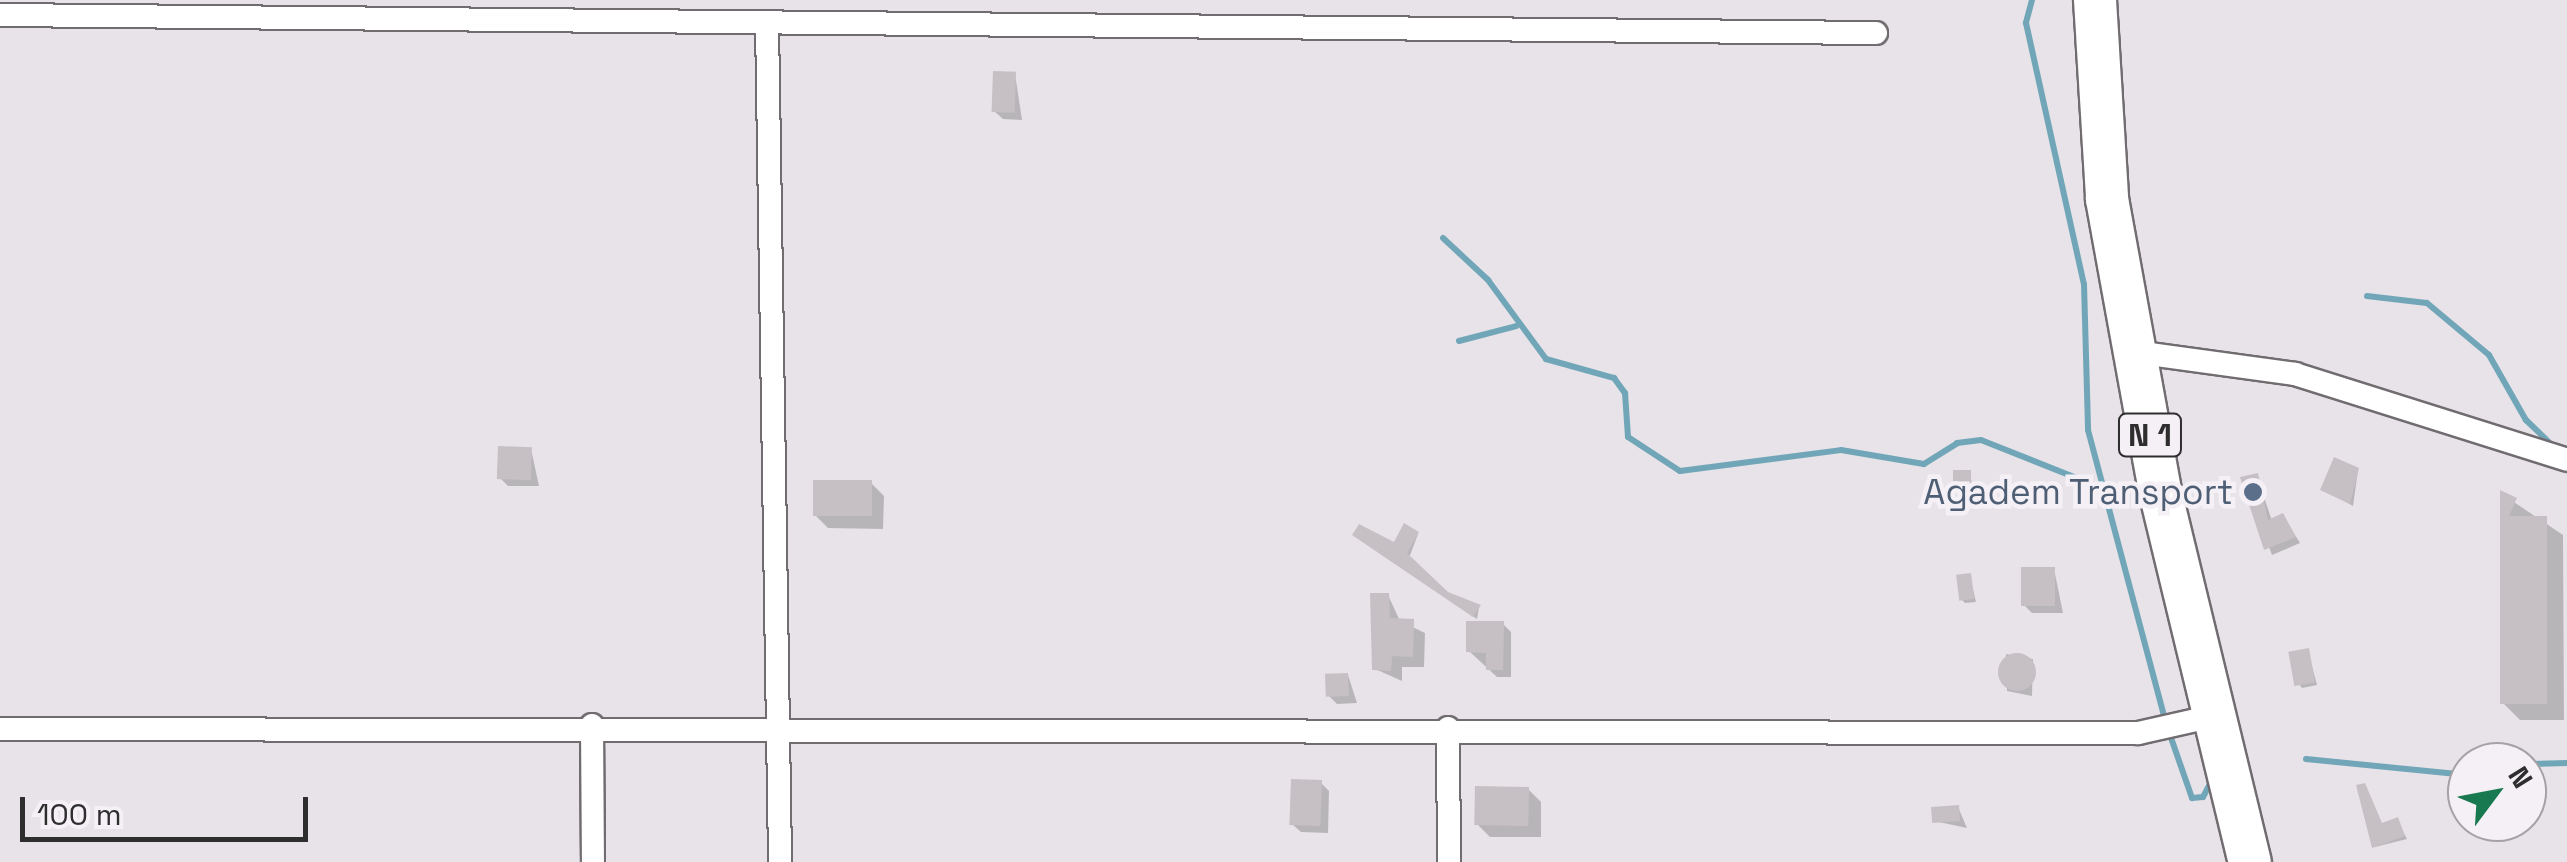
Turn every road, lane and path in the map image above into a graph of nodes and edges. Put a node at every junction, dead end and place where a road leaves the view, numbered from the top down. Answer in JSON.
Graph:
{"nodes":[{"id":1,"x":2095,"y":0,"type":"edge"},
{"id":2,"x":0,"y":16,"type":"edge"},
{"id":3,"x":767,"y":22,"type":"junction"},
{"id":4,"x":1876,"y":32,"type":"dead end"},
{"id":5,"x":2135,"y":352,"type":"junction"},
{"id":6,"x":2567,"y":460,"type":"edge"},
{"id":7,"x":2214,"y":716,"type":"junction"},
{"id":8,"x":780,"y":724,"type":"junction"},
{"id":9,"x":592,"y":725,"type":"junction"},
{"id":10,"x":1448,"y":728,"type":"junction"},
{"id":11,"x":0,"y":729,"type":"edge"},
{"id":12,"x":594,"y":862,"type":"edge"},
{"id":13,"x":780,"y":862,"type":"edge"},
{"id":14,"x":1449,"y":862,"type":"edge"},
{"id":15,"x":2250,"y":862,"type":"edge"}],
"edges":[{"from":1,"to":5,"type":"highway","number":"N 1"},
{"from":2,"to":3,"type":"street"},
{"from":3,"to":4,"type":"street"},
{"from":3,"to":8,"type":"street"},
{"from":5,"to":6,"type":"street"},
{"from":5,"to":7,"type":"highway","number":"N 1"},
{"from":7,"to":10,"type":"street"},
{"from":7,"to":15,"type":"highway","number":"N 1"},
{"from":8,"to":9,"type":"street"},
{"from":8,"to":10,"type":"street"},
{"from":8,"to":13,"type":"street"},
{"from":9,"to":11,"type":"street"},
{"from":9,"to":12,"type":"street"},
{"from":10,"to":14,"type":"street"}]}
